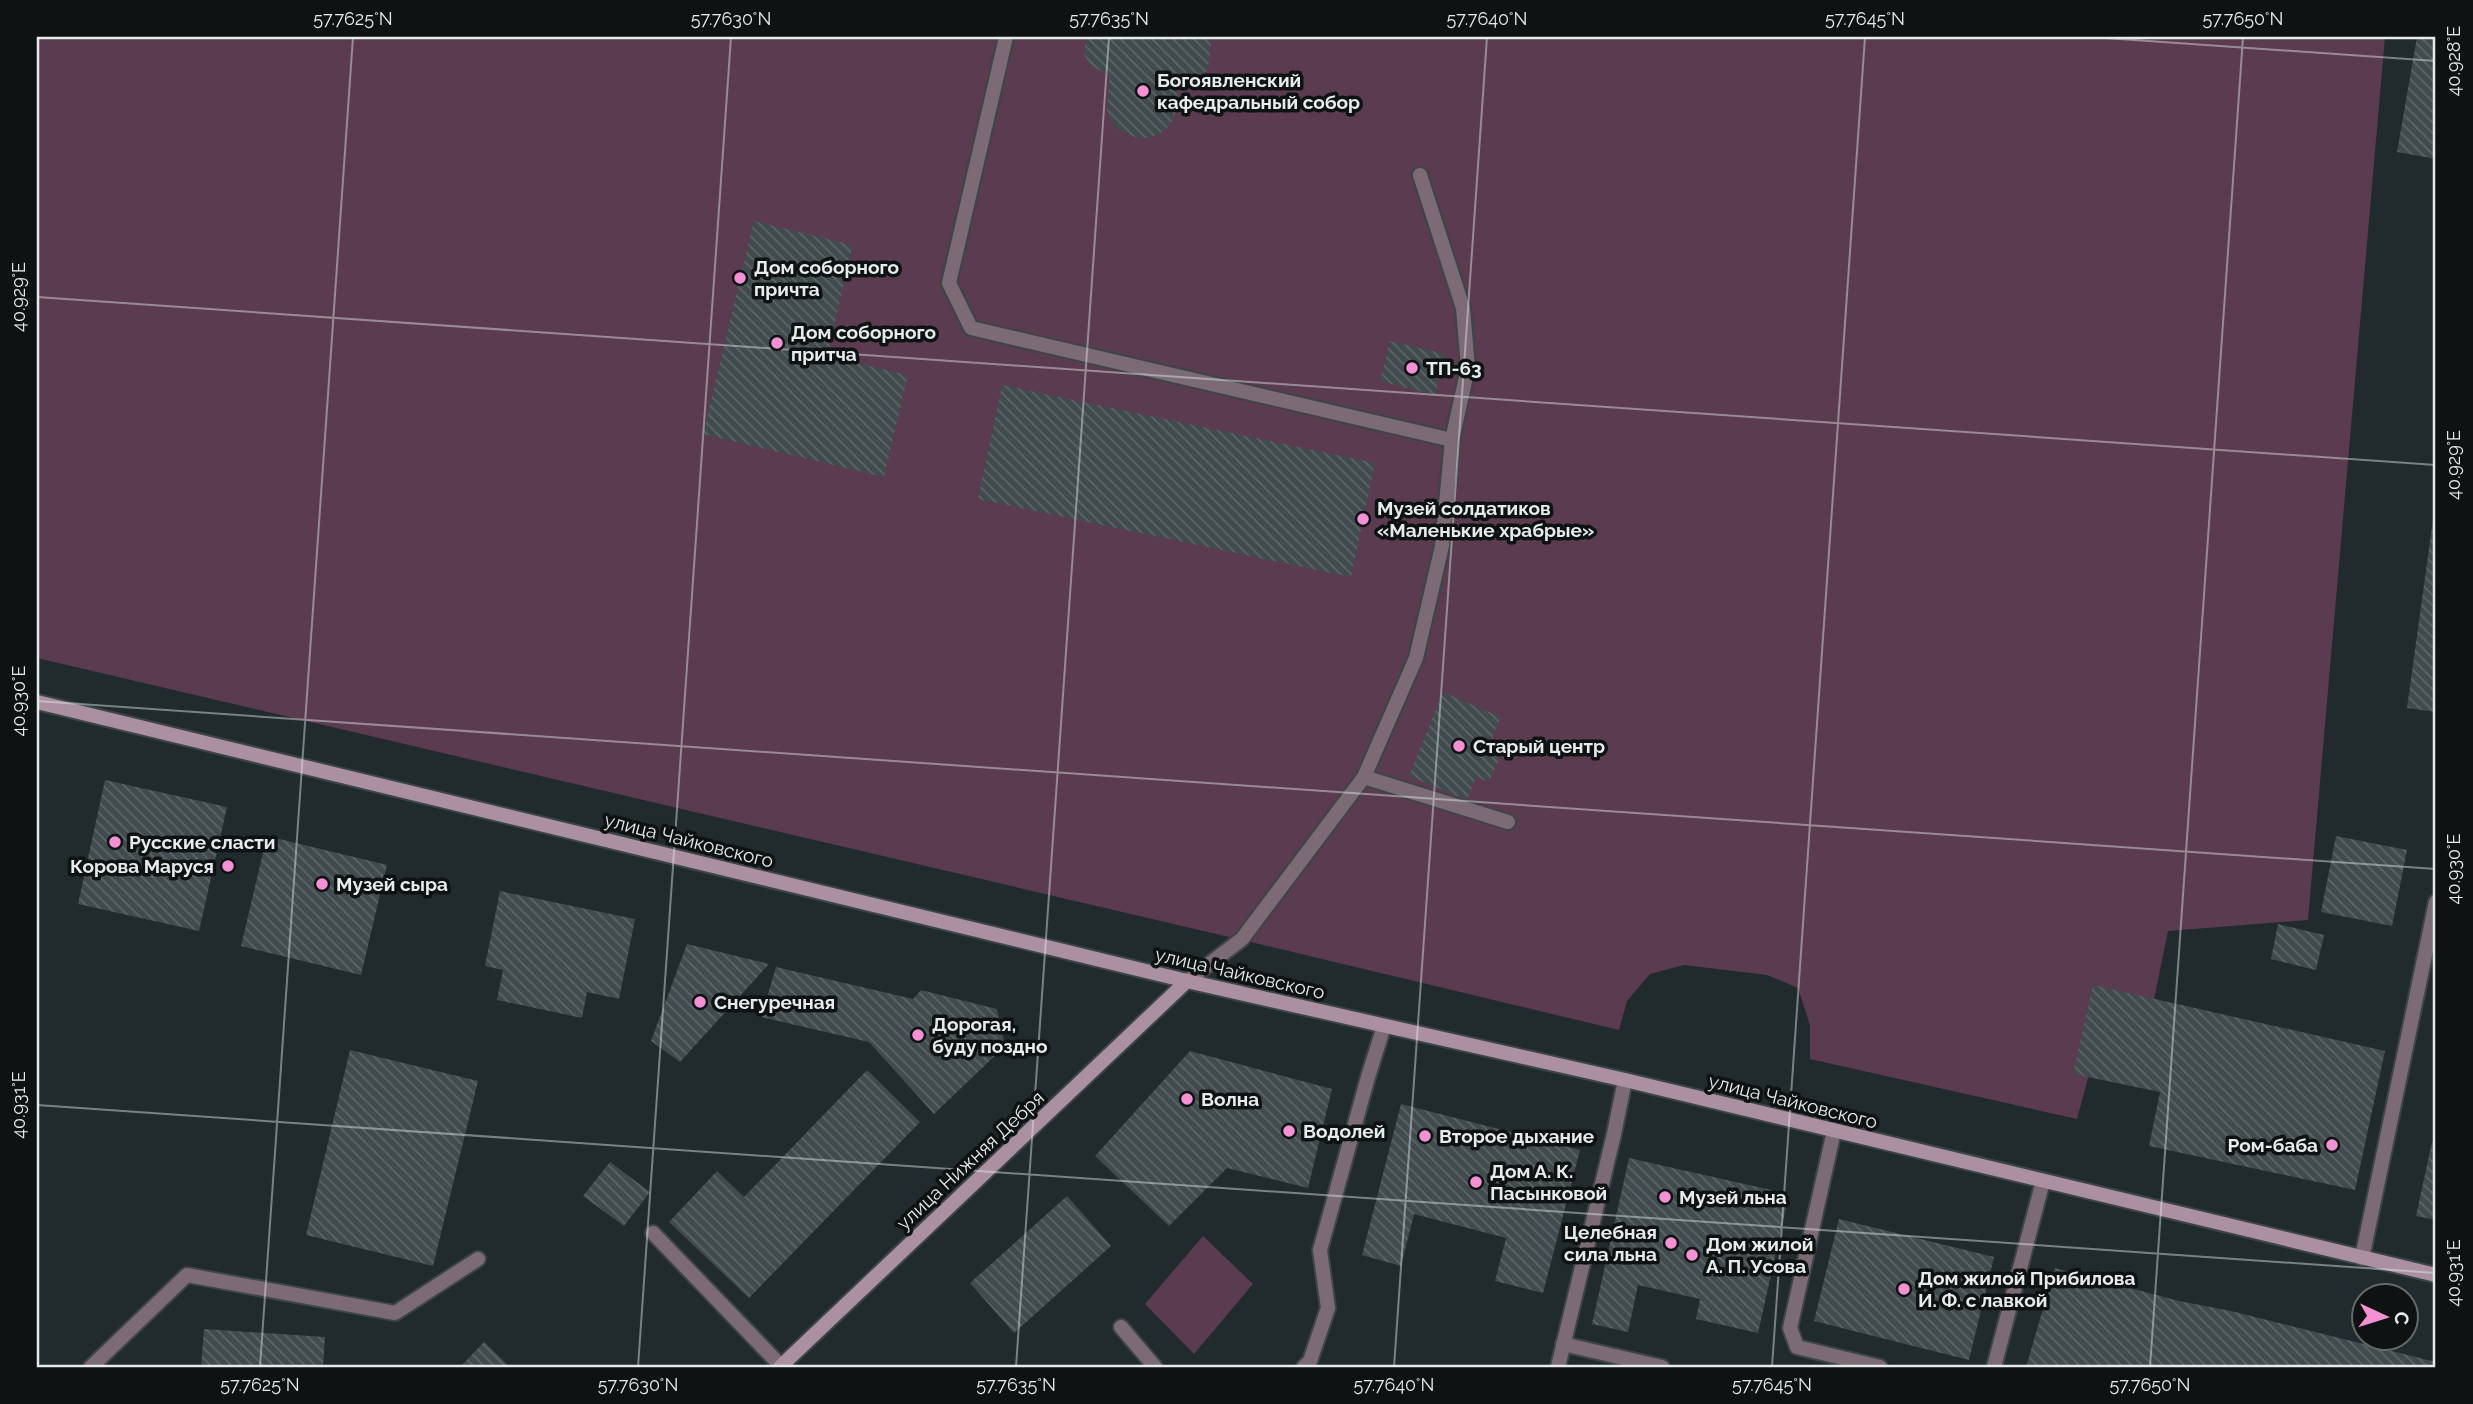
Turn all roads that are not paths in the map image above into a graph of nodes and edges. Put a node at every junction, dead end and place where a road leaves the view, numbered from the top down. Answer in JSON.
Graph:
{"nodes":[{"id":1,"x":1006,"y":37,"type":"edge"},
{"id":2,"x":1420,"y":175,"type":"dead end"},
{"id":3,"x":1452,"y":440,"type":"junction"},
{"id":4,"x":37,"y":702,"type":"edge"},
{"id":5,"x":1364,"y":777,"type":"junction"},
{"id":6,"x":1508,"y":822,"type":"dead end"},
{"id":7,"x":2436,"y":902,"type":"edge"},
{"id":8,"x":1186,"y":981,"type":"junction"},
{"id":9,"x":1384,"y":1026,"type":"junction"},
{"id":10,"x":1625,"y":1080,"type":"junction"},
{"id":11,"x":1834,"y":1130,"type":"junction"},
{"id":12,"x":2043,"y":1181,"type":"junction"},
{"id":13,"x":653,"y":1233,"type":"dead end"},
{"id":14,"x":2362,"y":1258,"type":"junction"},
{"id":15,"x":478,"y":1259,"type":"dead end"},
{"id":16,"x":2436,"y":1275,"type":"edge"},
{"id":17,"x":1121,"y":1327,"type":"dead end"},
{"id":18,"x":1563,"y":1344,"type":"junction"},
{"id":19,"x":91,"y":1367,"type":"edge"},
{"id":20,"x":780,"y":1367,"type":"edge"},
{"id":21,"x":1155,"y":1367,"type":"edge"},
{"id":22,"x":1304,"y":1367,"type":"edge"},
{"id":23,"x":1558,"y":1367,"type":"edge"},
{"id":24,"x":1662,"y":1367,"type":"edge"},
{"id":25,"x":1880,"y":1367,"type":"edge"},
{"id":26,"x":1994,"y":1367,"type":"edge"}],
"edges":[{"from":1,"to":3,"type":"lane"},
{"from":2,"to":3,"type":"lane"},
{"from":3,"to":5,"type":"lane"},
{"from":4,"to":8,"type":"main road","name":"улица Чайковского"},
{"from":5,"to":6,"type":"lane"},
{"from":5,"to":8,"type":"lane"},
{"from":7,"to":14,"type":"lane"},
{"from":8,"to":9,"type":"main road","name":"улица Чайковского"},
{"from":8,"to":20,"type":"main road","name":"улица Нижняя Дебря"},
{"from":9,"to":10,"type":"main road","name":"улица Чайковского"},
{"from":9,"to":22,"type":"lane"},
{"from":10,"to":11,"type":"main road","name":"улица Чайковского"},
{"from":10,"to":18,"type":"lane"},
{"from":11,"to":12,"type":"main road","name":"улица Чайковского"},
{"from":11,"to":25,"type":"lane"},
{"from":12,"to":14,"type":"main road","name":"улица Чайковского"},
{"from":12,"to":26,"type":"lane"},
{"from":13,"to":20,"type":"lane"},
{"from":14,"to":16,"type":"main road","name":"улица Чайковского"},
{"from":15,"to":19,"type":"lane"},
{"from":17,"to":21,"type":"lane"},
{"from":18,"to":23,"type":"lane"},
{"from":18,"to":24,"type":"lane"}]}
